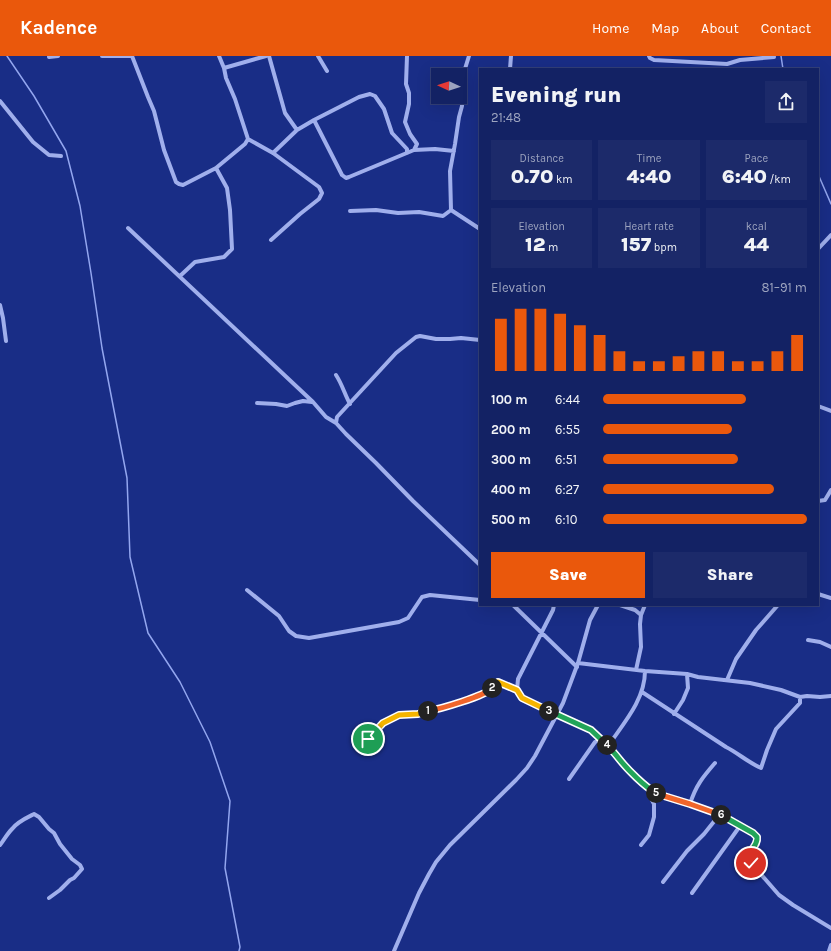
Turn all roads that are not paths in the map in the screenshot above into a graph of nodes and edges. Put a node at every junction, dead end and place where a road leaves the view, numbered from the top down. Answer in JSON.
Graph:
{"nodes":[{"id":1,"x":58,"y":56,"type":"edge"},
{"id":2,"x":102,"y":56,"type":"edge"},
{"id":3,"x":132,"y":56,"type":"edge"},
{"id":4,"x":219,"y":56,"type":"edge"},
{"id":5,"x":267,"y":56,"type":"edge"},
{"id":6,"x":318,"y":56,"type":"edge"},
{"id":7,"x":407,"y":56,"type":"edge"},
{"id":8,"x":469,"y":56,"type":"edge"},
{"id":9,"x":511,"y":56,"type":"edge"},
{"id":10,"x":649,"y":56,"type":"edge"},
{"id":11,"x":49,"y":57,"type":"dead end"},
{"id":12,"x":774,"y":57,"type":"dead end"},
{"id":13,"x":224,"y":68,"type":"junction"},
{"id":14,"x":510,"y":68,"type":"edge"},
{"id":15,"x":327,"y":71,"type":"dead end"},
{"id":16,"x":0,"y":101,"type":"edge"},
{"id":17,"x":314,"y":120,"type":"junction"},
{"id":18,"x":297,"y":130,"type":"junction"},
{"id":19,"x":248,"y":139,"type":"junction"},
{"id":20,"x":414,"y":150,"type":"junction"},
{"id":21,"x":454,"y":151,"type":"junction"},
{"id":22,"x":273,"y":153,"type":"junction"},
{"id":23,"x":407,"y":153,"type":"junction"},
{"id":24,"x":61,"y":156,"type":"dead end"},
{"id":25,"x":216,"y":168,"type":"junction"},
{"id":26,"x":451,"y":210,"type":"junction"},
{"id":27,"x":350,"y":211,"type":"dead end"},
{"id":28,"x":128,"y":228,"type":"dead end"},
{"id":29,"x":479,"y":229,"type":"edge"},
{"id":30,"x":831,"y":235,"type":"edge"},
{"id":31,"x":271,"y":240,"type":"dead end"},
{"id":32,"x":819,"y":248,"type":"edge"},
{"id":33,"x":180,"y":276,"type":"junction"},
{"id":34,"x":0,"y":305,"type":"edge"},
{"id":35,"x":479,"y":340,"type":"edge"},
{"id":36,"x":6,"y":341,"type":"dead end"},
{"id":37,"x":336,"y":375,"type":"dead end"},
{"id":38,"x":313,"y":402,"type":"junction"},
{"id":39,"x":257,"y":404,"type":"dead end"},
{"id":40,"x":350,"y":404,"type":"junction"},
{"id":41,"x":819,"y":406,"type":"edge"},
{"id":42,"x":831,"y":411,"type":"edge"},
{"id":43,"x":336,"y":423,"type":"junction"},
{"id":44,"x":831,"y":490,"type":"edge"},
{"id":45,"x":819,"y":501,"type":"edge"},
{"id":46,"x":479,"y":562,"type":"edge"},
{"id":47,"x":247,"y":590,"type":"dead end"},
{"id":48,"x":819,"y":594,"type":"edge"},
{"id":49,"x":831,"y":598,"type":"edge"},
{"id":50,"x":479,"y":600,"type":"edge"},
{"id":51,"x":514,"y":606,"type":"edge"},
{"id":52,"x":554,"y":606,"type":"edge"},
{"id":53,"x":597,"y":606,"type":"edge"},
{"id":54,"x":623,"y":606,"type":"edge"},
{"id":55,"x":644,"y":606,"type":"edge"},
{"id":56,"x":777,"y":606,"type":"edge"},
{"id":57,"x":640,"y":615,"type":"junction"},
{"id":58,"x":541,"y":632,"type":"junction"},
{"id":59,"x":808,"y":640,"type":"dead end"},
{"id":60,"x":831,"y":647,"type":"edge"},
{"id":61,"x":578,"y":665,"type":"junction"},
{"id":62,"x":636,"y":670,"type":"junction"},
{"id":63,"x":644,"y":671,"type":"junction"},
{"id":64,"x":687,"y":674,"type":"junction"},
{"id":65,"x":726,"y":680,"type":"junction"},
{"id":66,"x":517,"y":690,"type":"junction"},
{"id":67,"x":642,"y":692,"type":"junction"},
{"id":68,"x":831,"y":696,"type":"edge"},
{"id":69,"x":800,"y":697,"type":"junction"},
{"id":70,"x":557,"y":714,"type":"junction"},
{"id":71,"x":674,"y":714,"type":"junction"},
{"id":72,"x":368,"y":739,"type":"dead end"},
{"id":73,"x":601,"y":739,"type":"junction"},
{"id":74,"x":608,"y":746,"type":"junction"},
{"id":75,"x":715,"y":763,"type":"dead end"},
{"id":76,"x":569,"y":779,"type":"dead end"},
{"id":77,"x":651,"y":790,"type":"junction"},
{"id":78,"x":690,"y":804,"type":"junction"},
{"id":79,"x":720,"y":814,"type":"junction"},
{"id":80,"x":740,"y":826,"type":"junction"},
{"id":81,"x":0,"y":845,"type":"edge"},
{"id":82,"x":642,"y":845,"type":"dead end"},
{"id":83,"x":663,"y":882,"type":"dead end"},
{"id":84,"x":692,"y":893,"type":"dead end"},
{"id":85,"x":49,"y":898,"type":"dead end"},
{"id":86,"x":831,"y":928,"type":"edge"},
{"id":87,"x":831,"y":945,"type":"edge"},
{"id":88,"x":394,"y":951,"type":"edge"},
{"id":89,"x":829,"y":951,"type":"edge"}],
"edges":[{"from":1,"to":11,"type":"street"},
{"from":2,"to":3,"type":"street"},
{"from":3,"to":25,"type":"street"},
{"from":4,"to":13,"type":"street"},
{"from":5,"to":13,"type":"street"},
{"from":5,"to":18,"type":"street"},
{"from":6,"to":15,"type":"street"},
{"from":7,"to":20,"type":"street"},
{"from":8,"to":21,"type":"street"},
{"from":9,"to":14,"type":"street"},
{"from":10,"to":12,"type":"street"},
{"from":13,"to":19,"type":"street"},
{"from":16,"to":24,"type":"street"},
{"from":17,"to":18,"type":"street"},
{"from":17,"to":23,"type":"street"},
{"from":17,"to":23,"type":"street"},
{"from":18,"to":22,"type":"street"},
{"from":19,"to":22,"type":"street"},
{"from":19,"to":25,"type":"street"},
{"from":20,"to":21,"type":"street"},
{"from":20,"to":23,"type":"street"},
{"from":21,"to":26,"type":"street"},
{"from":22,"to":31,"type":"street"},
{"from":25,"to":33,"type":"street"},
{"from":26,"to":27,"type":"street"},
{"from":26,"to":29,"type":"street"},
{"from":28,"to":33,"type":"street"},
{"from":30,"to":32,"type":"street"},
{"from":33,"to":38,"type":"street"},
{"from":34,"to":36,"type":"street"},
{"from":35,"to":40,"type":"street"},
{"from":37,"to":40,"type":"street"},
{"from":38,"to":39,"type":"street"},
{"from":38,"to":43,"type":"street"},
{"from":40,"to":43,"type":"street"},
{"from":41,"to":42,"type":"street"},
{"from":43,"to":46,"type":"street"},
{"from":44,"to":45,"type":"street"},
{"from":47,"to":50,"type":"street"},
{"from":48,"to":49,"type":"street"},
{"from":51,"to":58,"type":"street"},
{"from":52,"to":58,"type":"street"},
{"from":53,"to":61,"type":"street"},
{"from":54,"to":57,"type":"street"},
{"from":55,"to":57,"type":"street"},
{"from":56,"to":65,"type":"street"},
{"from":57,"to":62,"type":"street"},
{"from":58,"to":61,"type":"street"},
{"from":58,"to":66,"type":"street"},
{"from":59,"to":60,"type":"street"},
{"from":61,"to":62,"type":"street"},
{"from":61,"to":70,"type":"street"},
{"from":62,"to":63,"type":"street"},
{"from":63,"to":64,"type":"street"},
{"from":63,"to":67,"type":"street"},
{"from":64,"to":65,"type":"street"},
{"from":64,"to":71,"type":"street"},
{"from":65,"to":69,"type":"street"},
{"from":66,"to":70,"type":"street"},
{"from":66,"to":72,"type":"street"},
{"from":67,"to":71,"type":"street"},
{"from":67,"to":74,"type":"street"},
{"from":68,"to":69,"type":"street"},
{"from":69,"to":71,"type":"street"},
{"from":70,"to":73,"type":"street"},
{"from":70,"to":88,"type":"street"},
{"from":73,"to":74,"type":"street"},
{"from":73,"to":76,"type":"street"},
{"from":74,"to":77,"type":"street"},
{"from":75,"to":78,"type":"street"},
{"from":77,"to":78,"type":"street"},
{"from":77,"to":82,"type":"street"},
{"from":78,"to":79,"type":"street"},
{"from":79,"to":80,"type":"street"},
{"from":79,"to":83,"type":"street"},
{"from":80,"to":84,"type":"street"},
{"from":80,"to":86,"type":"street"},
{"from":81,"to":85,"type":"street"},
{"from":87,"to":89,"type":"street"}]}
